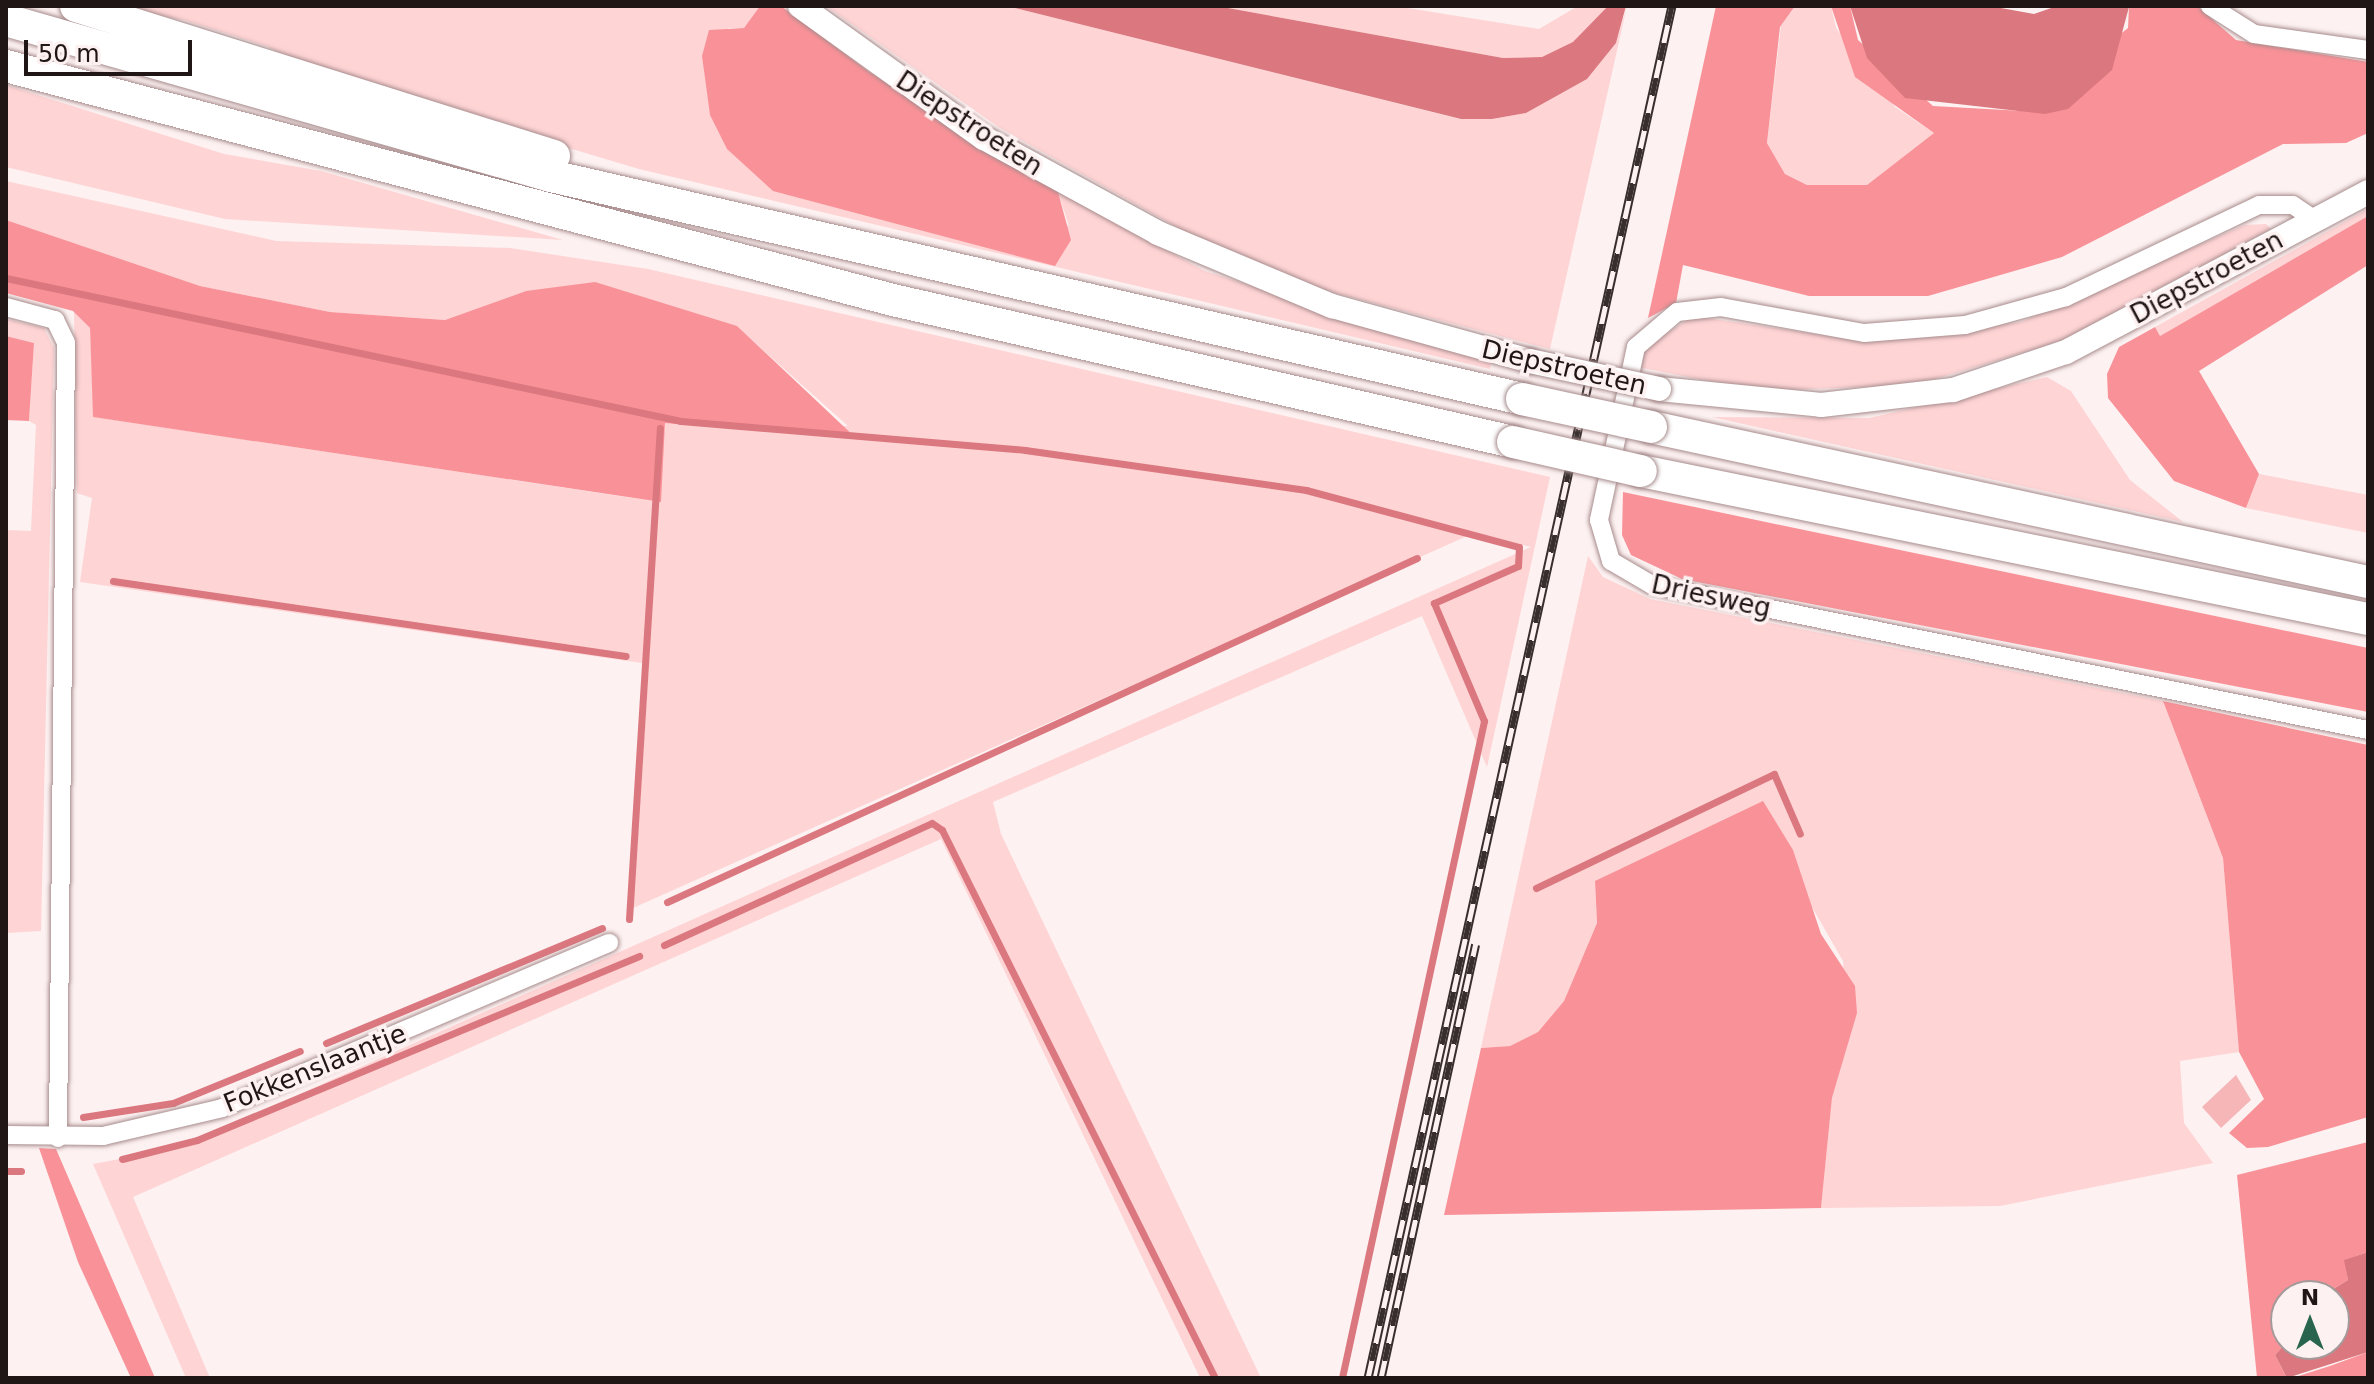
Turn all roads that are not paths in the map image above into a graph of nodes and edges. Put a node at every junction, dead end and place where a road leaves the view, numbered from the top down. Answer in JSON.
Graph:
{"nodes":[{"id":1,"x":76,"y":6,"type":"edge"},
{"id":2,"x":800,"y":6,"type":"edge"},
{"id":3,"x":2210,"y":6,"type":"edge"},
{"id":4,"x":6,"y":20,"type":"edge"},
{"id":5,"x":2368,"y":50,"type":"edge"},
{"id":6,"x":6,"y":66,"type":"edge"},
{"id":7,"x":2368,"y":192,"type":"edge"},
{"id":8,"x":688,"y":207,"type":"junction"},
{"id":9,"x":2315,"y":220,"type":"junction"},
{"id":10,"x":6,"y":307,"type":"edge"},
{"id":11,"x":2368,"y":582,"type":"edge"},
{"id":12,"x":2368,"y":619,"type":"edge"},
{"id":13,"x":2368,"y":730,"type":"edge"},
{"id":14,"x":609,"y":943,"type":"dead end"},
{"id":15,"x":6,"y":1135,"type":"edge"},
{"id":16,"x":58,"y":1138,"type":"junction"}],
"edges":[{"from":1,"to":8,"type":"highway"},
{"from":2,"to":9,"type":"street","name":"Diepstroeten","bridge":true},
{"from":3,"to":5,"type":"street"},
{"from":4,"to":8,"type":"highway"},
{"from":6,"to":12,"type":"highway","bridge":true},
{"from":7,"to":9,"type":"street","name":"Diepstroeten"},
{"from":8,"to":11,"type":"highway","bridge":true},
{"from":9,"to":13,"type":"street","name":"Driesweg"},
{"from":10,"to":16,"type":"street"},
{"from":14,"to":16,"type":"street","name":"Fokkenslaantje"},
{"from":15,"to":16,"type":"street","name":"Fokkenslaantje"}]}
